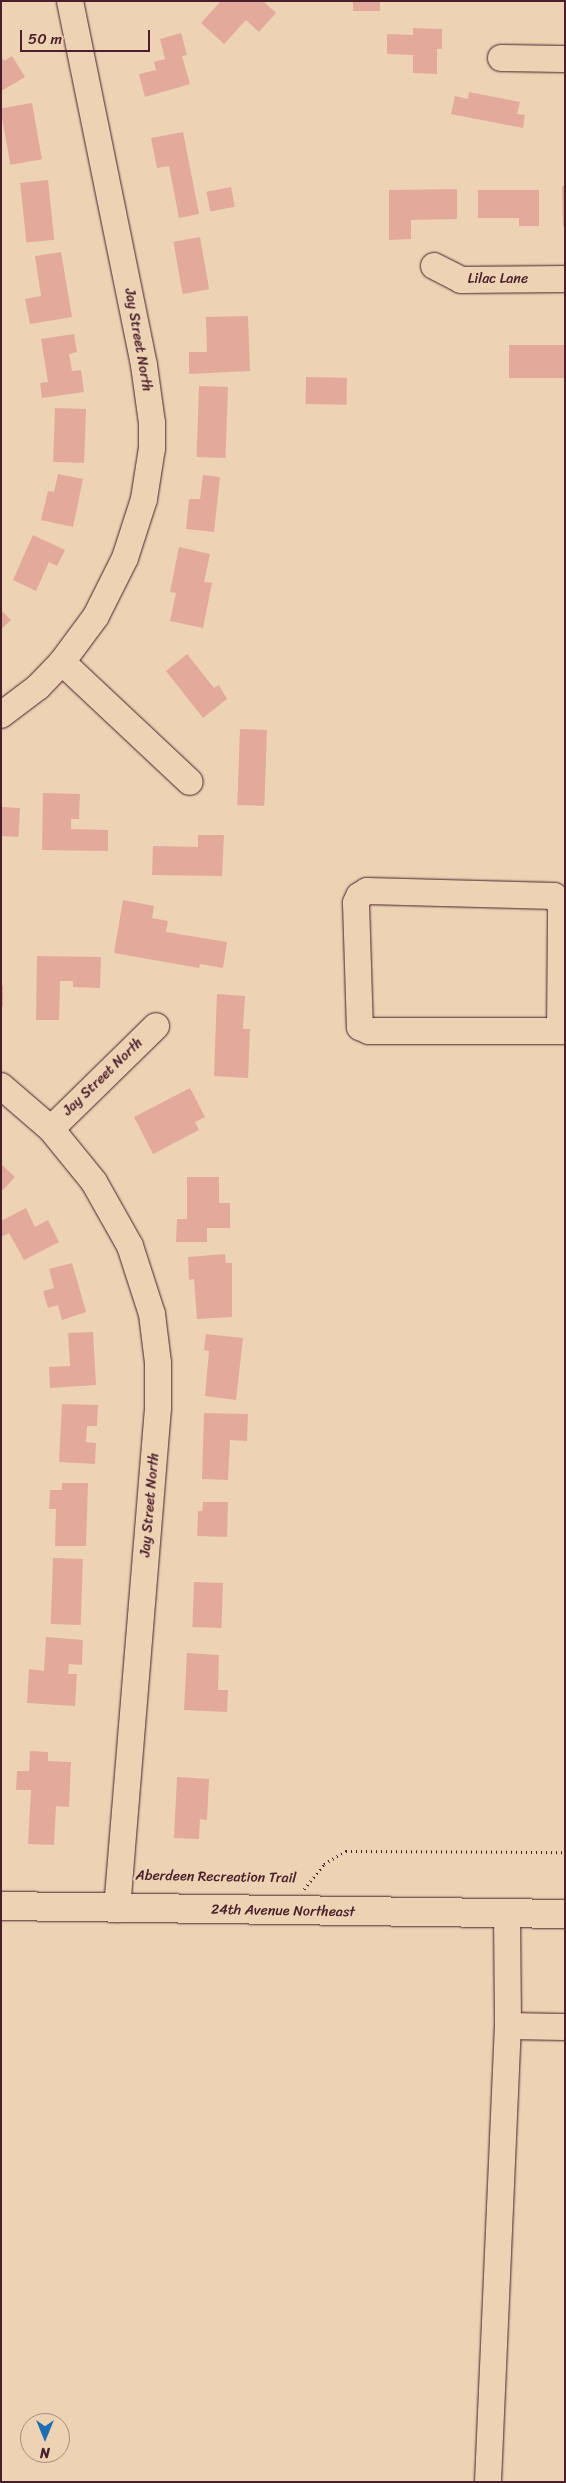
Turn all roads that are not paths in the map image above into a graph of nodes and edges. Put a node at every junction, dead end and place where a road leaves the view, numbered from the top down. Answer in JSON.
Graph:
{"nodes":[{"id":1,"x":70,"y":1,"type":"edge"},
{"id":2,"x":501,"y":58,"type":"dead end"},
{"id":3,"x":565,"y":60,"type":"edge"},
{"id":4,"x":434,"y":266,"type":"dead end"},
{"id":5,"x":565,"y":279,"type":"edge"},
{"id":6,"x":62,"y":662,"type":"junction"},
{"id":7,"x":1,"y":715,"type":"edge"},
{"id":8,"x":190,"y":782,"type":"dead end"},
{"id":9,"x":563,"y":983,"type":"edge"},
{"id":10,"x":156,"y":1026,"type":"dead end"},
{"id":11,"x":563,"y":1031,"type":"edge"},
{"id":12,"x":1,"y":1086,"type":"edge"},
{"id":13,"x":51,"y":1129,"type":"junction"},
{"id":14,"x":1,"y":1906,"type":"edge"},
{"id":15,"x":117,"y":1909,"type":"junction"},
{"id":16,"x":506,"y":1914,"type":"junction"},
{"id":17,"x":565,"y":1914,"type":"edge"},
{"id":18,"x":508,"y":2026,"type":"junction"},
{"id":19,"x":565,"y":2027,"type":"edge"},
{"id":20,"x":488,"y":2482,"type":"edge"}],
"edges":[{"from":1,"to":6,"type":"street","name":"Jay Street North"},
{"from":2,"to":3,"type":"street"},
{"from":4,"to":5,"type":"street","name":"Lilac Lane"},
{"from":6,"to":7,"type":"street","name":"Jay Street North"},
{"from":6,"to":8,"type":"street"},
{"from":9,"to":11,"type":"street"},
{"from":9,"to":11,"type":"street"},
{"from":10,"to":13,"type":"street","name":"Jay Street North"},
{"from":12,"to":13,"type":"street","name":"Jay Street North"},
{"from":13,"to":15,"type":"street","name":"Jay Street North"},
{"from":14,"to":15,"type":"main road","name":"24th Avenue Northeast"},
{"from":15,"to":16,"type":"main road","name":"24th Avenue Northeast"},
{"from":16,"to":17,"type":"main road","name":"24th Avenue Northeast"},
{"from":16,"to":18,"type":"street"},
{"from":18,"to":19,"type":"street"},
{"from":18,"to":20,"type":"street"}]}
